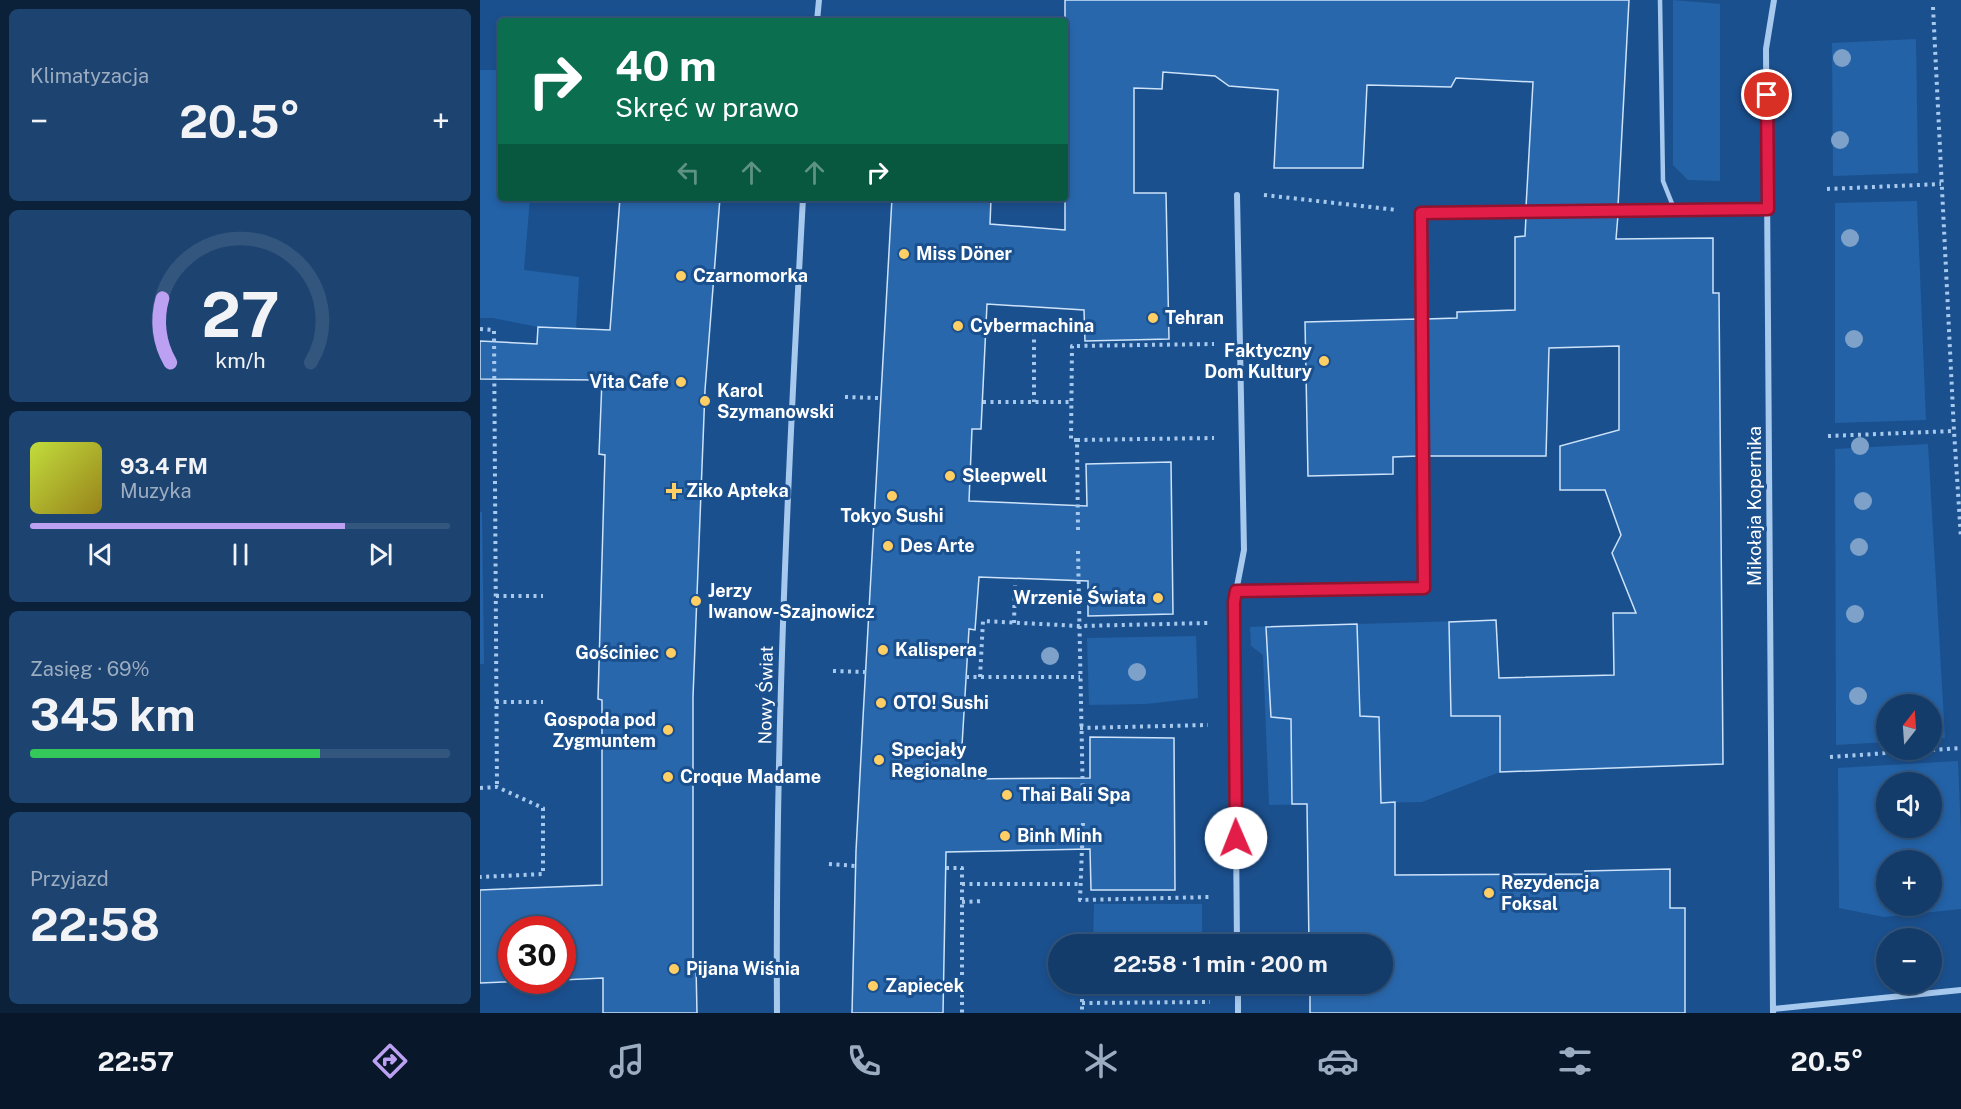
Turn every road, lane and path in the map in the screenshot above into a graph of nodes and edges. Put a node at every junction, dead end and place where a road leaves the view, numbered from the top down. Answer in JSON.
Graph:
{"nodes":[{"id":1,"x":819,"y":0,"type":"edge"},
{"id":2,"x":1660,"y":0,"type":"edge"},
{"id":3,"x":1774,"y":0,"type":"edge"},
{"id":4,"x":1933,"y":7,"type":"dead end"},
{"id":5,"x":817,"y":18,"type":"edge"},
{"id":6,"x":1941,"y":184,"type":"junction"},
{"id":7,"x":1827,"y":189,"type":"dead end"},
{"id":8,"x":1237,"y":195,"type":"joint"},
{"id":9,"x":803,"y":201,"type":"edge"},
{"id":10,"x":1768,"y":209,"type":"junction"},
{"id":11,"x":1676,"y":211,"type":"junction"},
{"id":12,"x":1421,"y":213,"type":"junction"},
{"id":13,"x":480,"y":329,"type":"edge"},
{"id":14,"x":976,"y":330,"type":"dead end"},
{"id":15,"x":1240,"y":344,"type":"junction"},
{"id":16,"x":845,"y":397,"type":"dead end"},
{"id":17,"x":879,"y":398,"type":"dead end"},
{"id":18,"x":983,"y":402,"type":"dead end"},
{"id":19,"x":1034,"y":402,"type":"junction"},
{"id":20,"x":1073,"y":402,"type":"junction"},
{"id":21,"x":1954,"y":431,"type":"junction"},
{"id":22,"x":1828,"y":436,"type":"dead end"},
{"id":23,"x":1242,"y":438,"type":"junction"},
{"id":24,"x":1077,"y":440,"type":"junction"},
{"id":25,"x":1078,"y":530,"type":"dead end"},
{"id":26,"x":1961,"y":538,"type":"edge"},
{"id":27,"x":1078,"y":551,"type":"dead end"},
{"id":28,"x":1015,"y":585,"type":"dead end"},
{"id":29,"x":1236,"y":591,"type":"junction"},
{"id":30,"x":496,"y":596,"type":"junction"},
{"id":31,"x":543,"y":596,"type":"dead end"},
{"id":32,"x":1234,"y":622,"type":"junction"},
{"id":33,"x":1014,"y":623,"type":"junction"},
{"id":34,"x":1080,"y":626,"type":"junction"},
{"id":35,"x":833,"y":671,"type":"dead end"},
{"id":36,"x":866,"y":672,"type":"dead end"},
{"id":37,"x":966,"y":677,"type":"dead end"},
{"id":38,"x":980,"y":677,"type":"junction"},
{"id":39,"x":1080,"y":677,"type":"junction"},
{"id":40,"x":496,"y":702,"type":"junction"},
{"id":41,"x":543,"y":702,"type":"dead end"},
{"id":42,"x":1217,"y":725,"type":"dead end"},
{"id":43,"x":1080,"y":728,"type":"junction"},
{"id":44,"x":1961,"y":748,"type":"edge"},
{"id":45,"x":1942,"y":749,"type":"edge"},
{"id":46,"x":1876,"y":754,"type":"edge"},
{"id":47,"x":1830,"y":757,"type":"dead end"},
{"id":48,"x":480,"y":788,"type":"edge"},
{"id":49,"x":497,"y":788,"type":"junction"},
{"id":50,"x":1083,"y":803,"type":"dead end"},
{"id":51,"x":1083,"y":824,"type":"dead end"},
{"id":52,"x":829,"y":864,"type":"dead end"},
{"id":53,"x":856,"y":866,"type":"dead end"},
{"id":54,"x":946,"y":868,"type":"dead end"},
{"id":55,"x":480,"y":877,"type":"edge"},
{"id":56,"x":962,"y":884,"type":"junction"},
{"id":57,"x":1080,"y":884,"type":"junction"},
{"id":58,"x":1219,"y":897,"type":"dead end"},
{"id":59,"x":983,"y":901,"type":"dead end"},
{"id":60,"x":962,"y":902,"type":"junction"},
{"id":61,"x":1237,"y":934,"type":"edge"},
{"id":62,"x":1961,"y":990,"type":"edge"},
{"id":63,"x":1082,"y":994,"type":"edge"},
{"id":64,"x":1238,"y":994,"type":"edge"},
{"id":65,"x":1218,"y":1002,"type":"dead end"},
{"id":66,"x":1082,"y":1004,"type":"junction"},
{"id":67,"x":1773,"y":1011,"type":"edge"},
{"id":68,"x":777,"y":1013,"type":"edge"},
{"id":69,"x":962,"y":1013,"type":"edge"},
{"id":70,"x":1082,"y":1013,"type":"edge"},
{"id":71,"x":1238,"y":1013,"type":"edge"}],
"edges":[{"from":1,"to":5,"type":"street"},
{"from":2,"to":11,"type":"lane"},
{"from":3,"to":10,"type":"street","name":"Mikołaja Kopernika"},
{"from":4,"to":6,"type":"path"},
{"from":6,"to":7,"type":"path"},
{"from":6,"to":21,"type":"path"},
{"from":8,"to":12,"type":"path"},
{"from":8,"to":15,"type":"street"},
{"from":9,"to":68,"type":"street","name":"Nowy Świat"},
{"from":10,"to":11,"type":"lane"},
{"from":10,"to":67,"type":"street","name":"Mikołaja Kopernika"},
{"from":11,"to":12,"type":"lane"},
{"from":12,"to":29,"type":"lane"},
{"from":13,"to":30,"type":"path"},
{"from":14,"to":19,"type":"path"},
{"from":15,"to":20,"type":"path"},
{"from":15,"to":23,"type":"street"},
{"from":16,"to":17,"type":"path"},
{"from":18,"to":19,"type":"path"},
{"from":19,"to":20,"type":"path"},
{"from":20,"to":24,"type":"path"},
{"from":21,"to":22,"type":"path"},
{"from":21,"to":26,"type":"path"},
{"from":23,"to":24,"type":"path"},
{"from":23,"to":29,"type":"street"},
{"from":24,"to":25,"type":"path"},
{"from":27,"to":34,"type":"path"},
{"from":28,"to":33,"type":"path"},
{"from":29,"to":32,"type":"street"},
{"from":30,"to":31,"type":"path"},
{"from":30,"to":40,"type":"path"},
{"from":32,"to":34,"type":"path"},
{"from":32,"to":61,"type":"street"},
{"from":33,"to":34,"type":"path"},
{"from":33,"to":38,"type":"path"},
{"from":34,"to":39,"type":"path"},
{"from":35,"to":36,"type":"path"},
{"from":37,"to":38,"type":"path"},
{"from":38,"to":39,"type":"path"},
{"from":39,"to":43,"type":"path"},
{"from":40,"to":41,"type":"path"},
{"from":40,"to":49,"type":"path"},
{"from":42,"to":43,"type":"path"},
{"from":43,"to":50,"type":"path"},
{"from":44,"to":45,"type":"path"},
{"from":46,"to":47,"type":"path"},
{"from":48,"to":49,"type":"path"},
{"from":49,"to":55,"type":"path"},
{"from":51,"to":57,"type":"path"},
{"from":52,"to":53,"type":"path"},
{"from":54,"to":56,"type":"path"},
{"from":56,"to":57,"type":"path"},
{"from":56,"to":60,"type":"path"},
{"from":57,"to":58,"type":"path"},
{"from":59,"to":60,"type":"path"},
{"from":60,"to":69,"type":"path"},
{"from":62,"to":67,"type":"street"},
{"from":63,"to":66,"type":"path"},
{"from":64,"to":71,"type":"street"},
{"from":65,"to":66,"type":"path"},
{"from":66,"to":70,"type":"path"}]}
